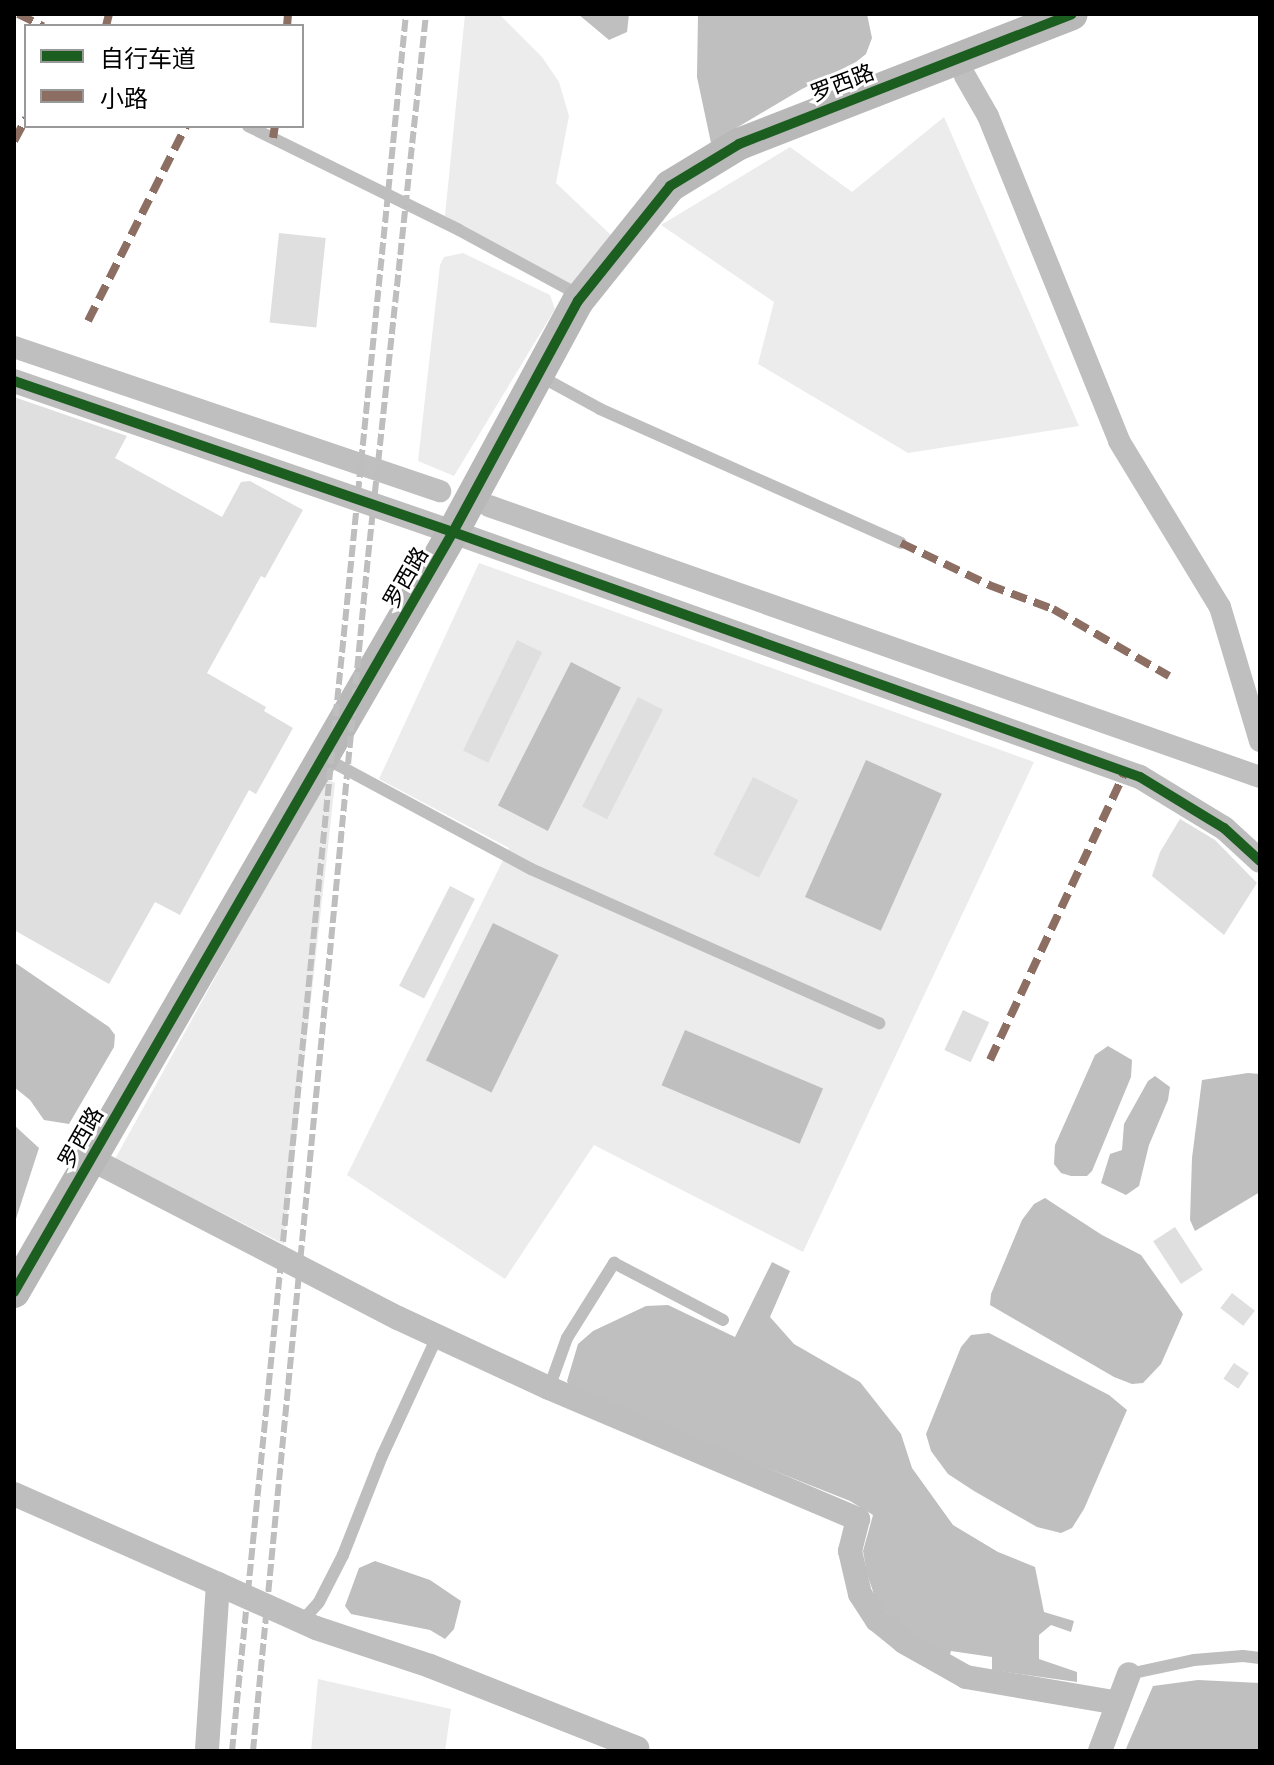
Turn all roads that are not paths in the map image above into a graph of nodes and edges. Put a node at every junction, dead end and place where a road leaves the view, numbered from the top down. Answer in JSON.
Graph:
{"nodes":[{"id":1,"x":1072,"y":14,"type":"edge"},
{"id":2,"x":252,"y":128,"type":"edge"},
{"id":3,"x":582,"y":296,"type":"junction"},
{"id":4,"x":538,"y":375,"type":"junction"},
{"id":5,"x":14,"y":381,"type":"edge"},
{"id":6,"x":453,"y":532,"type":"junction"},
{"id":7,"x":901,"y":543,"type":"dead end"},
{"id":8,"x":323,"y":757,"type":"junction"},
{"id":9,"x":1260,"y":861,"type":"edge"},
{"id":10,"x":879,"y":1023,"type":"dead end"},
{"id":11,"x":91,"y":1159,"type":"junction"},
{"id":12,"x":14,"y":1292,"type":"edge"},
{"id":13,"x":723,"y":1320,"type":"dead end"},
{"id":14,"x":437,"y":1337,"type":"junction"},
{"id":15,"x":549,"y":1388,"type":"junction"},
{"id":16,"x":14,"y":1494,"type":"edge"},
{"id":17,"x":218,"y":1584,"type":"junction"},
{"id":18,"x":302,"y":1621,"type":"junction"},
{"id":19,"x":1260,"y":1658,"type":"edge"},
{"id":20,"x":1129,"y":1674,"type":"joint"},
{"id":21,"x":1118,"y":1703,"type":"junction"},
{"id":22,"x":640,"y":1750,"type":"edge"},
{"id":23,"x":207,"y":1751,"type":"edge"},
{"id":24,"x":1100,"y":1751,"type":"edge"}],
"edges":[{"from":1,"to":3,"type":"street","name":"罗西路"},
{"from":2,"to":3,"type":"lane"},
{"from":3,"to":4,"type":"street","name":"罗西路"},
{"from":4,"to":6,"type":"street","name":"罗西路"},
{"from":4,"to":7,"type":"lane"},
{"from":5,"to":6,"type":"street"},
{"from":6,"to":8,"type":"street","name":"罗西路"},
{"from":6,"to":9,"type":"street"},
{"from":8,"to":10,"type":"lane"},
{"from":8,"to":11,"type":"street","name":"罗西路"},
{"from":11,"to":12,"type":"street","name":"罗西路"},
{"from":11,"to":14,"type":"street"},
{"from":13,"to":15,"type":"lane"},
{"from":14,"to":15,"type":"street"},
{"from":14,"to":18,"type":"lane"},
{"from":15,"to":21,"type":"street"},
{"from":16,"to":17,"type":"street"},
{"from":17,"to":18,"type":"street"},
{"from":17,"to":23,"type":"street"},
{"from":18,"to":22,"type":"street"},
{"from":19,"to":20,"type":"lane"},
{"from":20,"to":21,"type":"street"},
{"from":21,"to":24,"type":"street"}]}
